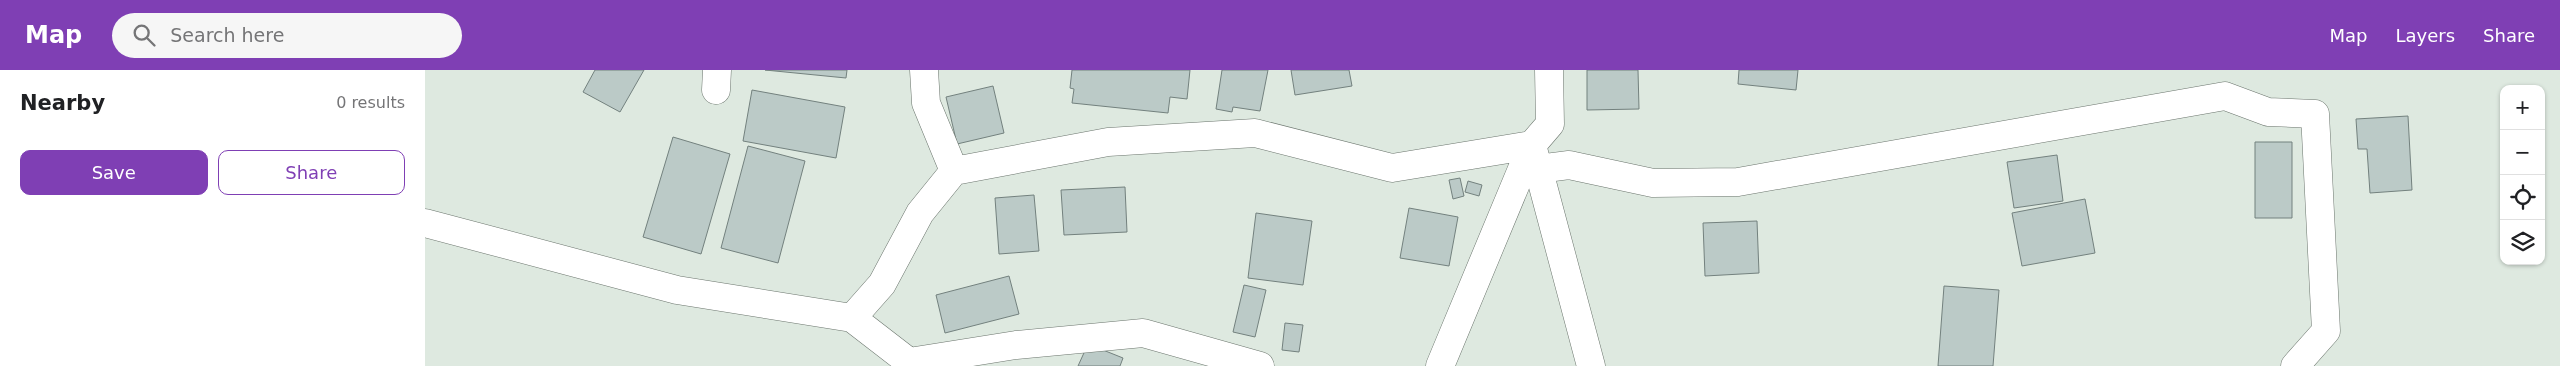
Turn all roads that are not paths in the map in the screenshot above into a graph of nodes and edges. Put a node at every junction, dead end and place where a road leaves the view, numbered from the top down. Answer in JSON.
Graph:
{"nodes":[{"id":1,"x":924,"y":70,"type":"edge"},
{"id":2,"x":1549,"y":70,"type":"edge"},
{"id":3,"x":1535,"y":157,"type":"junction"},
{"id":4,"x":954,"y":170,"type":"junction"},
{"id":5,"x":425,"y":223,"type":"edge"},
{"id":6,"x":851,"y":318,"type":"junction"},
{"id":7,"x":1260,"y":366,"type":"edge"},
{"id":8,"x":1441,"y":366,"type":"edge"},
{"id":9,"x":1591,"y":366,"type":"edge"},
{"id":10,"x":2295,"y":366,"type":"edge"}],
"edges":[{"from":1,"to":4,"type":"street"},
{"from":2,"to":3,"type":"street"},
{"from":3,"to":4,"type":"street"},
{"from":3,"to":8,"type":"street"},
{"from":3,"to":9,"type":"street"},
{"from":3,"to":10,"type":"street"},
{"from":4,"to":6,"type":"street"},
{"from":5,"to":6,"type":"street"},
{"from":6,"to":7,"type":"street"}]}
